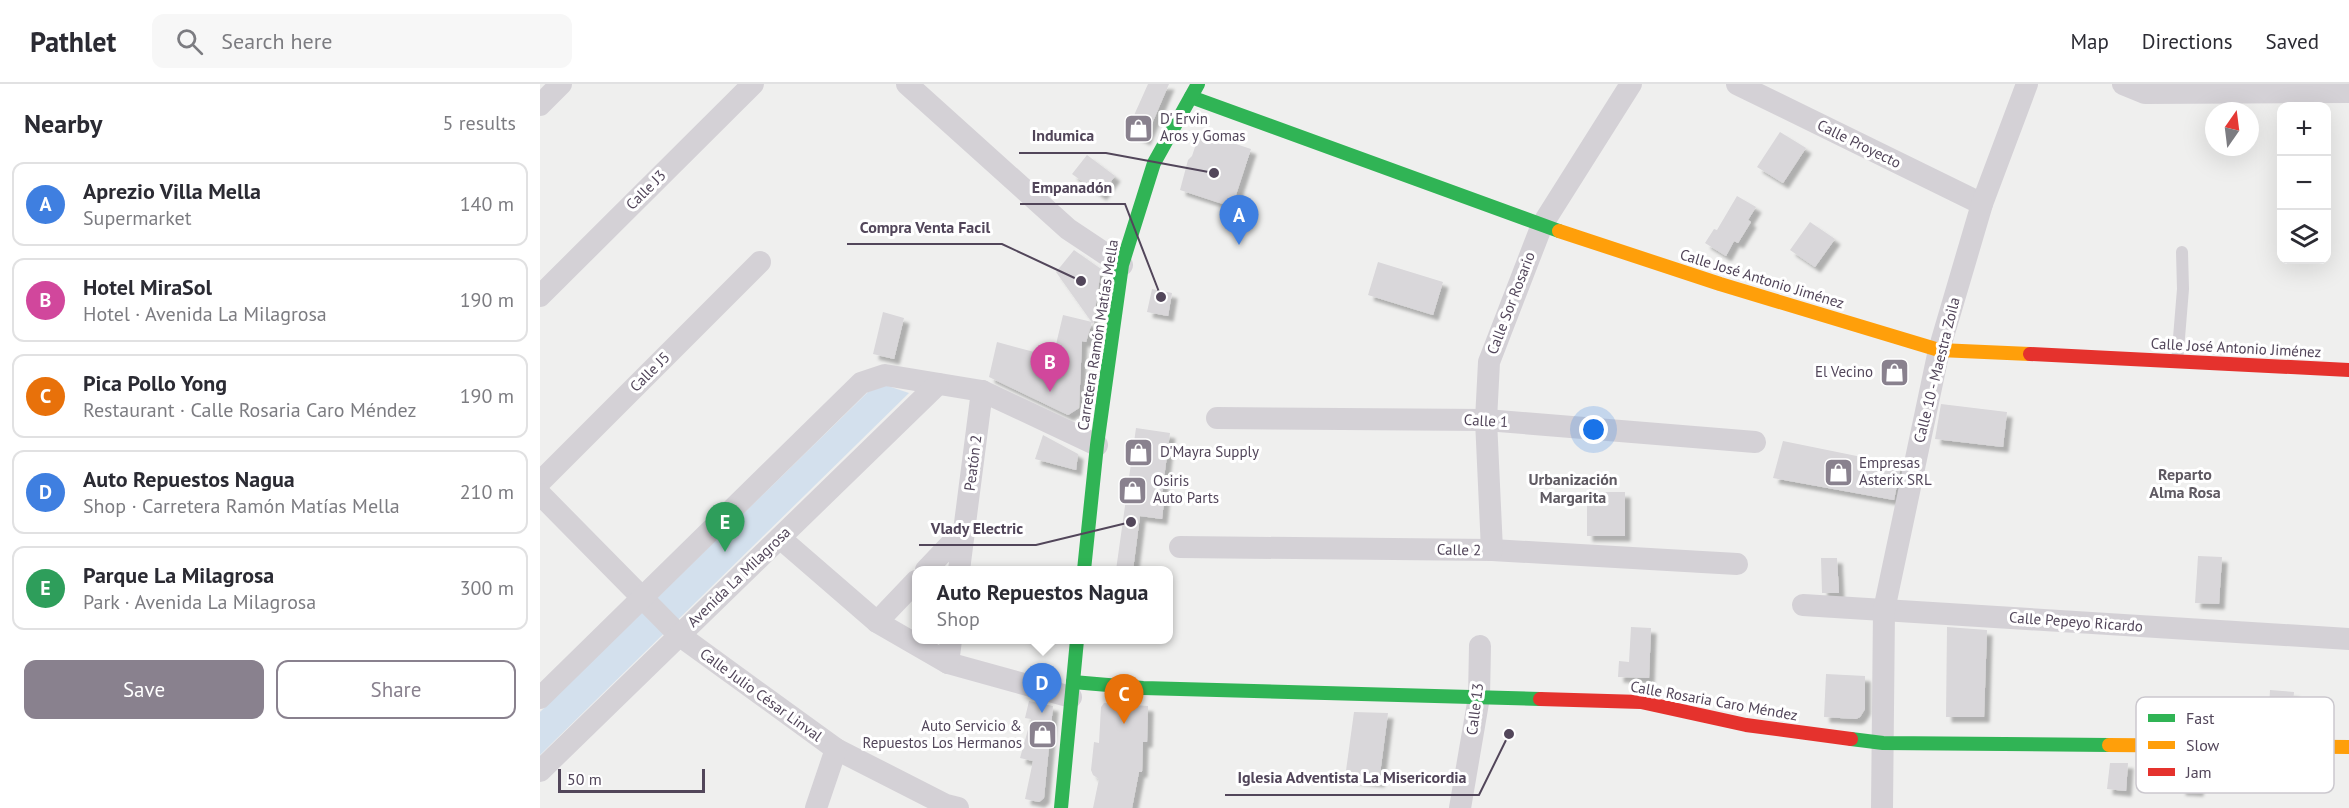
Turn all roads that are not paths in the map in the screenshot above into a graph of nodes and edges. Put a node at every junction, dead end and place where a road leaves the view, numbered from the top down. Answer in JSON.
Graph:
{"nodes":[{"id":1,"x":561,"y":84,"type":"edge"},
{"id":2,"x":753,"y":84,"type":"edge"},
{"id":3,"x":1198,"y":84,"type":"edge"},
{"id":4,"x":1631,"y":84,"type":"edge"},
{"id":5,"x":1737,"y":84,"type":"edge"},
{"id":6,"x":2027,"y":84,"type":"edge"},
{"id":7,"x":2123,"y":84,"type":"edge"},
{"id":8,"x":922,"y":89,"type":"edge"},
{"id":9,"x":2349,"y":92,"type":"edge"},
{"id":10,"x":1191,"y":97,"type":"junction"},
{"id":11,"x":540,"y":105,"type":"edge"},
{"id":12,"x":1982,"y":204,"type":"junction"},
{"id":13,"x":1542,"y":225,"type":"junction"},
{"id":14,"x":2182,"y":252,"type":"dead end"},
{"id":15,"x":760,"y":262,"type":"dead end"},
{"id":16,"x":1122,"y":265,"type":"junction"},
{"id":17,"x":540,"y":296,"type":"edge"},
{"id":18,"x":1939,"y":350,"type":"junction"},
{"id":19,"x":2177,"y":362,"type":"junction"},
{"id":20,"x":2349,"y":370,"type":"edge"},
{"id":21,"x":938,"y":384,"type":"junction"},
{"id":22,"x":982,"y":391,"type":"junction"},
{"id":23,"x":1216,"y":418,"type":"dead end"},
{"id":24,"x":1486,"y":420,"type":"junction"},
{"id":25,"x":1755,"y":442,"type":"dead end"},
{"id":26,"x":1097,"y":445,"type":"junction"},
{"id":27,"x":540,"y":482,"type":"edge"},
{"id":28,"x":540,"y":494,"type":"edge"},
{"id":29,"x":964,"y":530,"type":"junction"},
{"id":30,"x":780,"y":538,"type":"junction"},
{"id":31,"x":1180,"y":547,"type":"dead end"},
{"id":32,"x":1492,"y":550,"type":"junction"},
{"id":33,"x":1737,"y":564,"type":"dead end"},
{"id":34,"x":930,"y":566,"type":"edge"},
{"id":35,"x":960,"y":566,"type":"edge"},
{"id":36,"x":1084,"y":566,"type":"edge"},
{"id":37,"x":912,"y":585,"type":"edge"},
{"id":38,"x":643,"y":596,"type":"junction"},
{"id":39,"x":1803,"y":605,"type":"dead end"},
{"id":40,"x":1884,"y":610,"type":"junction"},
{"id":41,"x":877,"y":622,"type":"junction"},
{"id":42,"x":679,"y":634,"type":"junction"},
{"id":43,"x":2349,"y":639,"type":"edge"},
{"id":44,"x":912,"y":642,"type":"edge"},
{"id":45,"x":915,"y":644,"type":"edge"},
{"id":46,"x":950,"y":644,"type":"edge"},
{"id":47,"x":1077,"y":644,"type":"edge"},
{"id":48,"x":1480,"y":645,"type":"dead end"},
{"id":49,"x":948,"y":663,"type":"junction"},
{"id":50,"x":1072,"y":690,"type":"junction"},
{"id":51,"x":540,"y":698,"type":"edge"},
{"id":52,"x":1479,"y":698,"type":"junction"},
{"id":53,"x":1883,"y":743,"type":"junction"},
{"id":54,"x":2136,"y":745,"type":"edge"},
{"id":55,"x":2334,"y":747,"type":"edge"},
{"id":56,"x":2349,"y":747,"type":"edge"},
{"id":57,"x":836,"y":749,"type":"junction"},
{"id":58,"x":540,"y":771,"type":"edge"},
{"id":59,"x":950,"y":807,"type":"edge"},
{"id":60,"x":816,"y":808,"type":"edge"},
{"id":61,"x":1061,"y":808,"type":"edge"},
{"id":62,"x":1460,"y":808,"type":"edge"},
{"id":63,"x":1882,"y":808,"type":"edge"}],
"edges":[{"from":1,"to":11,"type":"street"},
{"from":2,"to":17,"type":"street","name":"Calle J3"},
{"from":3,"to":10,"type":"street","name":"Carretera Ramón Matías Mella"},
{"from":4,"to":13,"type":"street","name":"Calle Sor Rosario"},
{"from":5,"to":12,"type":"street","name":"Calle Proyecto"},
{"from":6,"to":12,"type":"street","name":"Calle 10 - Maestra Zoila"},
{"from":7,"to":9,"type":"street"},
{"from":8,"to":16,"type":"street"},
{"from":10,"to":13,"type":"street","name":"Calle José Antonio Jiménez"},
{"from":10,"to":16,"type":"street","name":"Carretera Ramón Matías Mella"},
{"from":12,"to":18,"type":"street","name":"Calle 10 - Maestra Zoila"},
{"from":13,"to":18,"type":"street","name":"Calle José Antonio Jiménez"},
{"from":13,"to":24,"type":"street","name":"Calle Sor Rosario"},
{"from":14,"to":19,"type":"lane"},
{"from":15,"to":27,"type":"street","name":"Calle J5"},
{"from":16,"to":26,"type":"street","name":"Carretera Ramón Matías Mella"},
{"from":18,"to":19,"type":"street","name":"Calle José Antonio Jiménez"},
{"from":18,"to":40,"type":"street","name":"Calle 10 - Maestra Zoila"},
{"from":19,"to":20,"type":"street","name":"Calle José Antonio Jiménez"},
{"from":21,"to":22,"type":"street"},
{"from":21,"to":30,"type":"street","name":"Avenida La Milagrosa"},
{"from":21,"to":38,"type":"street"},
{"from":22,"to":26,"type":"street"},
{"from":22,"to":29,"type":"street","name":"Peatón 2"},
{"from":23,"to":24,"type":"street","name":"Calle 1"},
{"from":24,"to":25,"type":"street","name":"Calle 1"},
{"from":24,"to":32,"type":"street","name":"Calle Sor Rosario"},
{"from":26,"to":36,"type":"street","name":"Carretera Ramón Matías Mella"},
{"from":28,"to":38,"type":"street","name":"Calle Julio César Linval"},
{"from":29,"to":34,"type":"street"},
{"from":29,"to":35,"type":"street","name":"Peatón 2"},
{"from":30,"to":41,"type":"street"},
{"from":30,"to":42,"type":"street","name":"Avenida La Milagrosa"},
{"from":31,"to":32,"type":"street","name":"Calle 2"},
{"from":32,"to":33,"type":"street","name":"Calle 2"},
{"from":37,"to":41,"type":"street"},
{"from":38,"to":42,"type":"street","name":"Calle Julio César Linval"},
{"from":38,"to":51,"type":"street"},
{"from":39,"to":40,"type":"street","name":"Calle Pepeyo Ricardo"},
{"from":40,"to":43,"type":"street","name":"Calle Pepeyo Ricardo"},
{"from":40,"to":53,"type":"street","name":"Calle 10 - Maestra Zoila"},
{"from":41,"to":44,"type":"street"},
{"from":42,"to":57,"type":"street","name":"Calle Julio César Linval"},
{"from":42,"to":58,"type":"street","name":"Avenida La Milagrosa"},
{"from":45,"to":49,"type":"street"},
{"from":46,"to":49,"type":"street"},
{"from":47,"to":50,"type":"street"},
{"from":48,"to":52,"type":"street","name":"Calle 13"},
{"from":49,"to":50,"type":"street"},
{"from":50,"to":52,"type":"street","name":"Calle Rosaria Caro Méndez"},
{"from":50,"to":61,"type":"street"},
{"from":52,"to":53,"type":"street","name":"Calle Rosaria Caro Méndez"},
{"from":52,"to":62,"type":"street","name":"Calle 13"},
{"from":53,"to":54,"type":"street","name":"Calle Rosaria Caro Méndez"},
{"from":53,"to":63,"type":"street","name":"Calle 10 - Maestra Zoila"},
{"from":55,"to":56,"type":"street","name":"Calle Rosaria Caro Méndez"},
{"from":57,"to":59,"type":"street","name":"Calle Julio César Linval"},
{"from":57,"to":60,"type":"street"}]}
